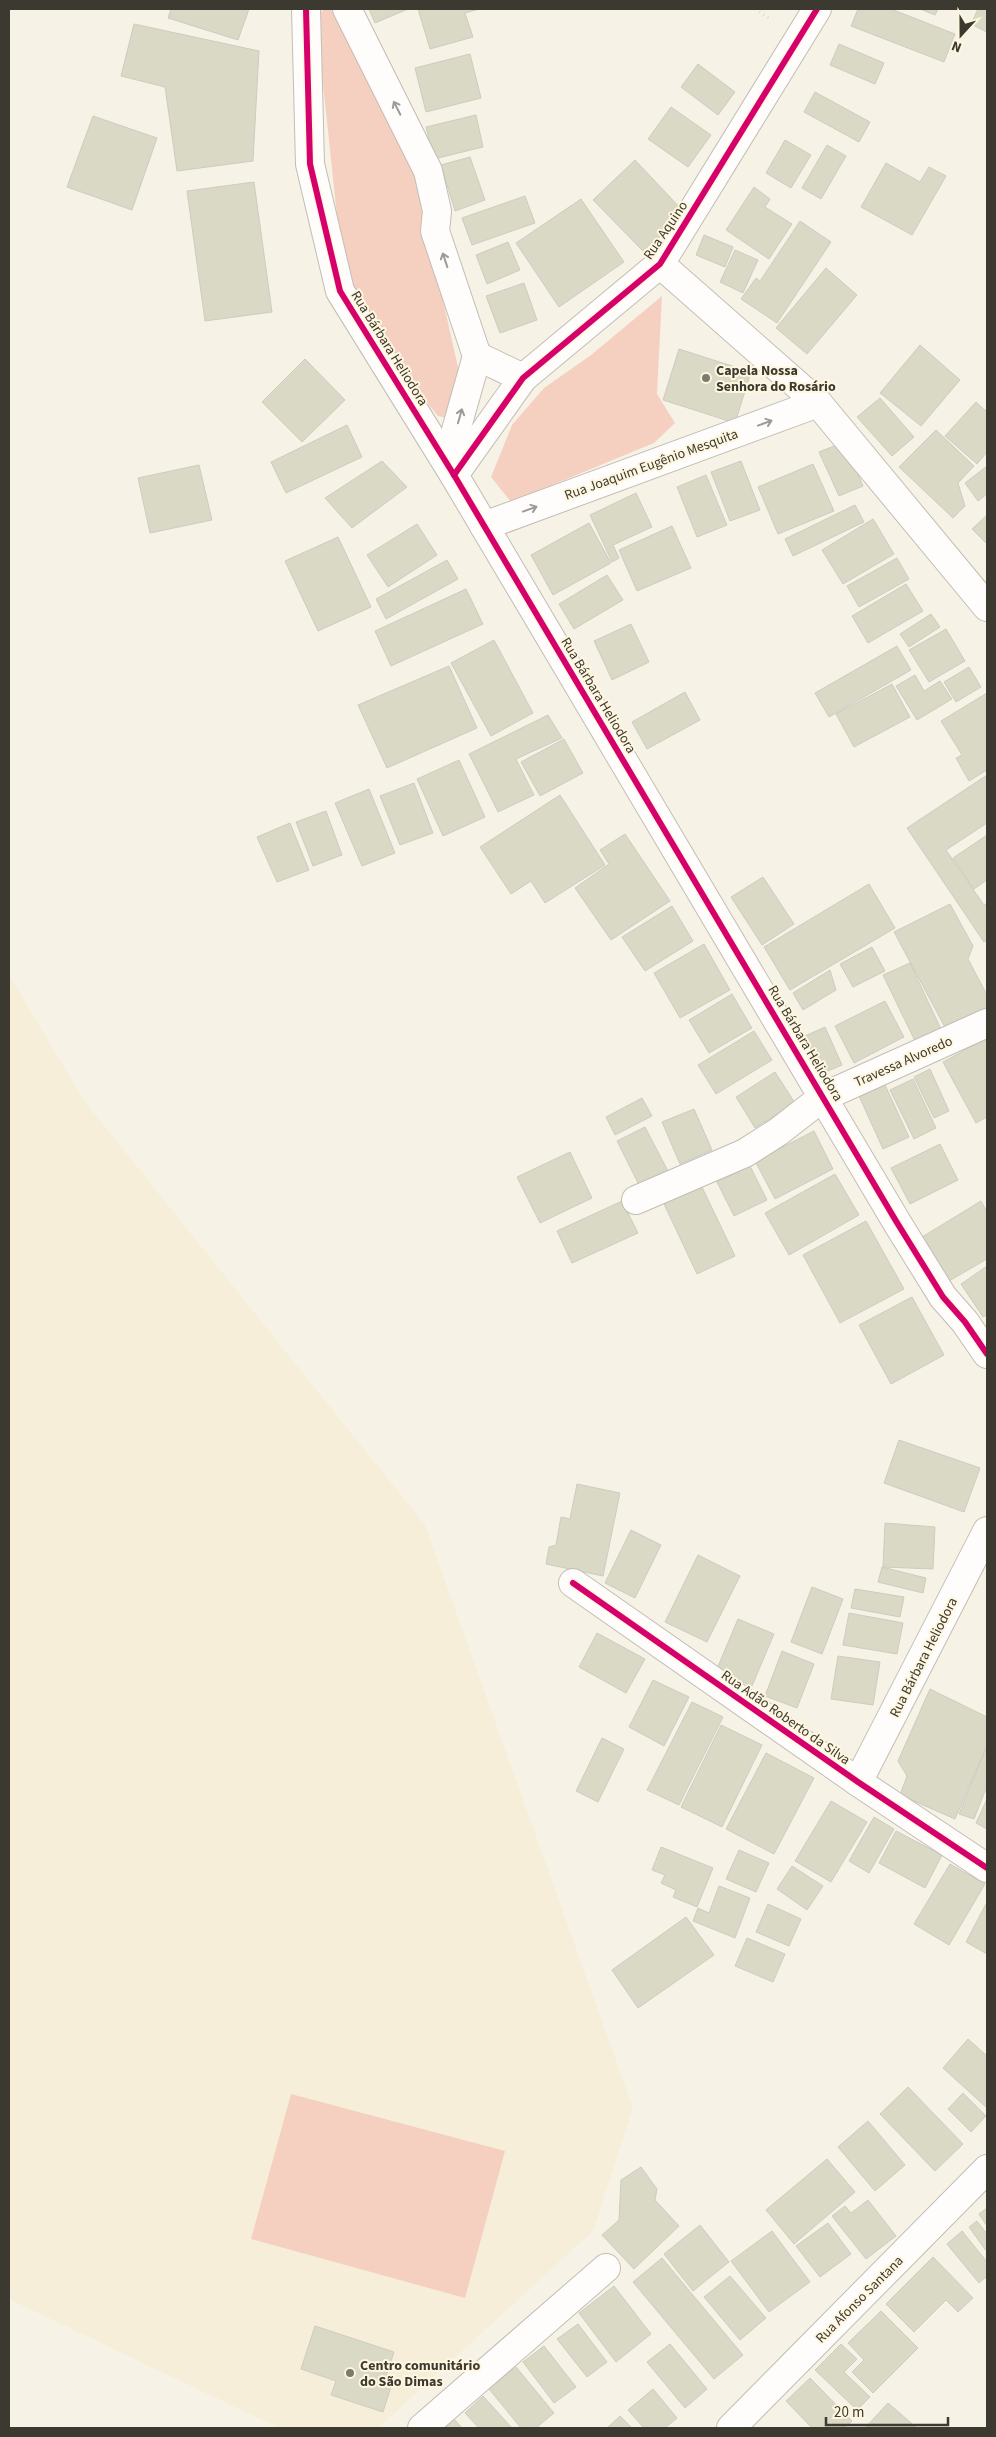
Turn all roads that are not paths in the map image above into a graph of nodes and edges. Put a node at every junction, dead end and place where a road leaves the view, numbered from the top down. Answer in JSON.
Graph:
{"nodes":[{"id":1,"x":306,"y":9,"type":"edge"},
{"id":2,"x":347,"y":9,"type":"edge"},
{"id":3,"x":817,"y":9,"type":"edge"},
{"id":4,"x":660,"y":264,"type":"junction"},
{"id":5,"x":477,"y":356,"type":"junction"},
{"id":6,"x":523,"y":378,"type":"junction"},
{"id":7,"x":818,"y":403,"type":"junction"},
{"id":8,"x":450,"y":469,"type":"junction"},
{"id":9,"x":484,"y":526,"type":"junction"},
{"id":10,"x":987,"y":607,"type":"edge"},
{"id":11,"x":987,"y":1023,"type":"edge"},
{"id":12,"x":823,"y":1097,"type":"junction"},
{"id":13,"x":636,"y":1200,"type":"dead end"},
{"id":14,"x":987,"y":1354,"type":"edge"},
{"id":15,"x":987,"y":1531,"type":"edge"},
{"id":16,"x":573,"y":1583,"type":"dead end"},
{"id":17,"x":858,"y":1782,"type":"junction"},
{"id":18,"x":987,"y":1868,"type":"edge"},
{"id":19,"x":987,"y":2169,"type":"edge"},
{"id":20,"x":606,"y":2268,"type":"dead end"},
{"id":21,"x":422,"y":2428,"type":"edge"},
{"id":22,"x":731,"y":2428,"type":"edge"}],
"edges":[{"from":1,"to":8,"type":"street","name":"Rua Bárbara Heliodora"},
{"from":5,"to":2,"type":"street","one_way":true},
{"from":3,"to":4,"type":"street","name":"Rua Aquino"},
{"from":4,"to":6,"type":"street","name":"Rua Aquino"},
{"from":4,"to":7,"type":"street"},
{"from":5,"to":6,"type":"street"},
{"from":8,"to":5,"type":"street","one_way":true},
{"from":6,"to":8,"type":"street","name":"Rua Aquino"},
{"from":9,"to":7,"type":"street","name":"Rua Joaquim Eugênio Mesquita","one_way":true},
{"from":7,"to":10,"type":"street"},
{"from":8,"to":9,"type":"street","name":"Rua Bárbara Heliodora"},
{"from":9,"to":12,"type":"street","name":"Rua Bárbara Heliodora"},
{"from":11,"to":12,"type":"street","name":"Travessa Alvoredo"},
{"from":12,"to":13,"type":"street","name":"Travessa Alvoredo"},
{"from":12,"to":14,"type":"street","name":"Rua Bárbara Heliodora"},
{"from":15,"to":17,"type":"street","name":"Rua Bárbara Heliodora"},
{"from":16,"to":17,"type":"street","name":"Rua Adão Roberto da Silva"},
{"from":17,"to":18,"type":"street","name":"Rua Adão Roberto da Silva"},
{"from":19,"to":22,"type":"street","name":"Rua Afonso Santana"},
{"from":20,"to":21,"type":"street"}]}
